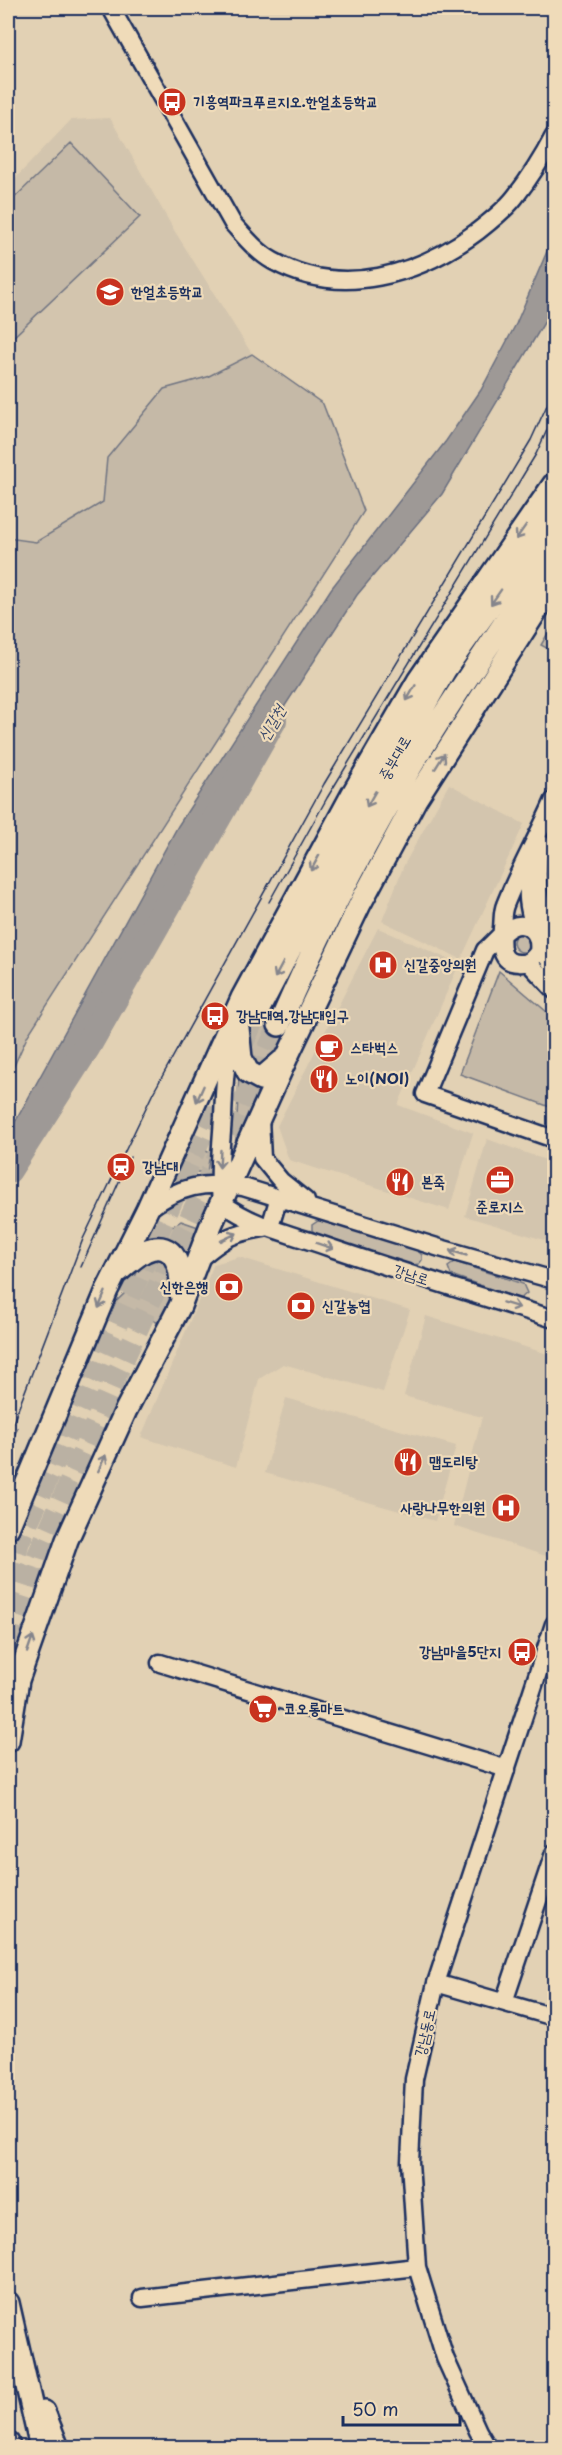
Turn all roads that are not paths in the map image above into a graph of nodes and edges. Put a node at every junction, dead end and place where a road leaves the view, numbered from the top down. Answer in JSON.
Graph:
{"nodes":[{"id":1,"x":111,"y":8,"type":"edge"},
{"id":2,"x":555,"y":135,"type":"edge"},
{"id":3,"x":555,"y":484,"type":"edge"},
{"id":4,"x":555,"y":516,"type":"edge"},
{"id":5,"x":555,"y":549,"type":"edge"},
{"id":6,"x":555,"y":583,"type":"edge"},
{"id":7,"x":555,"y":800,"type":"edge"},
{"id":8,"x":545,"y":821,"type":"junction"},
{"id":9,"x":538,"y":857,"type":"junction"},
{"id":10,"x":502,"y":936,"type":"junction"},
{"id":11,"x":543,"y":941,"type":"edge"},
{"id":12,"x":504,"y":955,"type":"junction"},
{"id":13,"x":528,"y":962,"type":"junction"},
{"id":14,"x":477,"y":968,"type":"junction"},
{"id":15,"x":555,"y":968,"type":"edge"},
{"id":16,"x":555,"y":990,"type":"edge"},
{"id":17,"x":245,"y":1010,"type":"junction"},
{"id":18,"x":279,"y":1025,"type":"tunnel mouth"},
{"id":19,"x":287,"y":1057,"type":"junction"},
{"id":20,"x":260,"y":1117,"type":"junction"},
{"id":21,"x":555,"y":1139,"type":"edge"},
{"id":22,"x":223,"y":1190,"type":"junction"},
{"id":23,"x":279,"y":1197,"type":"junction"},
{"id":24,"x":316,"y":1209,"type":"junction"},
{"id":25,"x":147,"y":1210,"type":"junction"},
{"id":26,"x":270,"y":1227,"type":"junction"},
{"id":27,"x":196,"y":1262,"type":"junction"},
{"id":28,"x":115,"y":1273,"type":"junction"},
{"id":29,"x":555,"y":1280,"type":"edge"},
{"id":30,"x":180,"y":1306,"type":"junction"},
{"id":31,"x":554,"y":1319,"type":"edge"},
{"id":32,"x":8,"y":1528,"type":"edge"},
{"id":33,"x":555,"y":1624,"type":"edge"},
{"id":34,"x":160,"y":1663,"type":"dead end"},
{"id":35,"x":8,"y":1741,"type":"edge"},
{"id":36,"x":507,"y":1769,"type":"junction"},
{"id":37,"x":555,"y":1853,"type":"edge"},
{"id":38,"x":436,"y":1983,"type":"junction"},
{"id":39,"x":504,"y":2002,"type":"junction"},
{"id":40,"x":555,"y":2017,"type":"edge"},
{"id":41,"x":417,"y":2267,"type":"junction"},
{"id":42,"x":142,"y":2298,"type":"dead end"},
{"id":43,"x":8,"y":2303,"type":"edge"},
{"id":44,"x":15,"y":2337,"type":"junction"},
{"id":45,"x":8,"y":2443,"type":"edge"},
{"id":46,"x":9,"y":2448,"type":"edge"},
{"id":47,"x":41,"y":2448,"type":"edge"},
{"id":48,"x":58,"y":2448,"type":"edge"},
{"id":49,"x":488,"y":2448,"type":"edge"}],
"edges":[{"from":1,"to":2,"type":"street"},
{"from":3,"to":17,"type":"main road","one_way":true},
{"from":4,"to":17,"type":"main road","name":"중부대로","one_way":true},
{"from":5,"to":18,"type":"main road","name":"중부대로"},
{"from":19,"to":6,"type":"main road","one_way":true},
{"from":7,"to":8,"type":"street"},
{"from":8,"to":9,"type":"street"},
{"from":8,"to":10,"type":"street"},
{"from":9,"to":11,"type":"street"},
{"from":9,"to":11,"type":"street"},
{"from":10,"to":11,"type":"street"},
{"from":10,"to":12,"type":"street"},
{"from":10,"to":14,"type":"street"},
{"from":11,"to":13,"type":"street"},
{"from":11,"to":15,"type":"street"},
{"from":12,"to":13,"type":"street"},
{"from":12,"to":14,"type":"street"},
{"from":13,"to":16,"type":"street"},
{"from":14,"to":21,"type":"street"},
{"from":17,"to":19,"type":"main road"},
{"from":17,"to":22,"type":"street","one_way":true},
{"from":17,"to":25,"type":"main road","one_way":true},
{"from":19,"to":20,"type":"main road"},
{"from":20,"to":22,"type":"main road"},
{"from":20,"to":24,"type":"street"},
{"from":22,"to":23,"type":"street"},
{"from":22,"to":25,"type":"street"},
{"from":22,"to":26,"type":"street","name":"강남로"},
{"from":22,"to":27,"type":"main road"},
{"from":23,"to":24,"type":"street"},
{"from":23,"to":26,"type":"street"},
{"from":29,"to":24,"type":"street","one_way":true},
{"from":25,"to":28,"type":"main road"},
{"from":27,"to":26,"type":"street","one_way":true},
{"from":26,"to":31,"type":"street","name":"강남로","one_way":true},
{"from":27,"to":30,"type":"main road"},
{"from":28,"to":30,"type":"main road"},
{"from":28,"to":32,"type":"main road","one_way":true},
{"from":35,"to":30,"type":"main road","one_way":true},
{"from":33,"to":36,"type":"street","name":"강남동로"},
{"from":34,"to":36,"type":"street"},
{"from":36,"to":38,"type":"street","name":"강남동로"},
{"from":37,"to":39,"type":"street"},
{"from":38,"to":39,"type":"street"},
{"from":38,"to":41,"type":"street","name":"강남동로"},
{"from":39,"to":40,"type":"street"},
{"from":41,"to":42,"type":"street"},
{"from":41,"to":49,"type":"street","name":"강남동로"},
{"from":43,"to":44,"type":"main road"},
{"from":44,"to":47,"type":"main road"},
{"from":44,"to":48,"type":"main road"},
{"from":45,"to":46,"type":"main road"}]}
